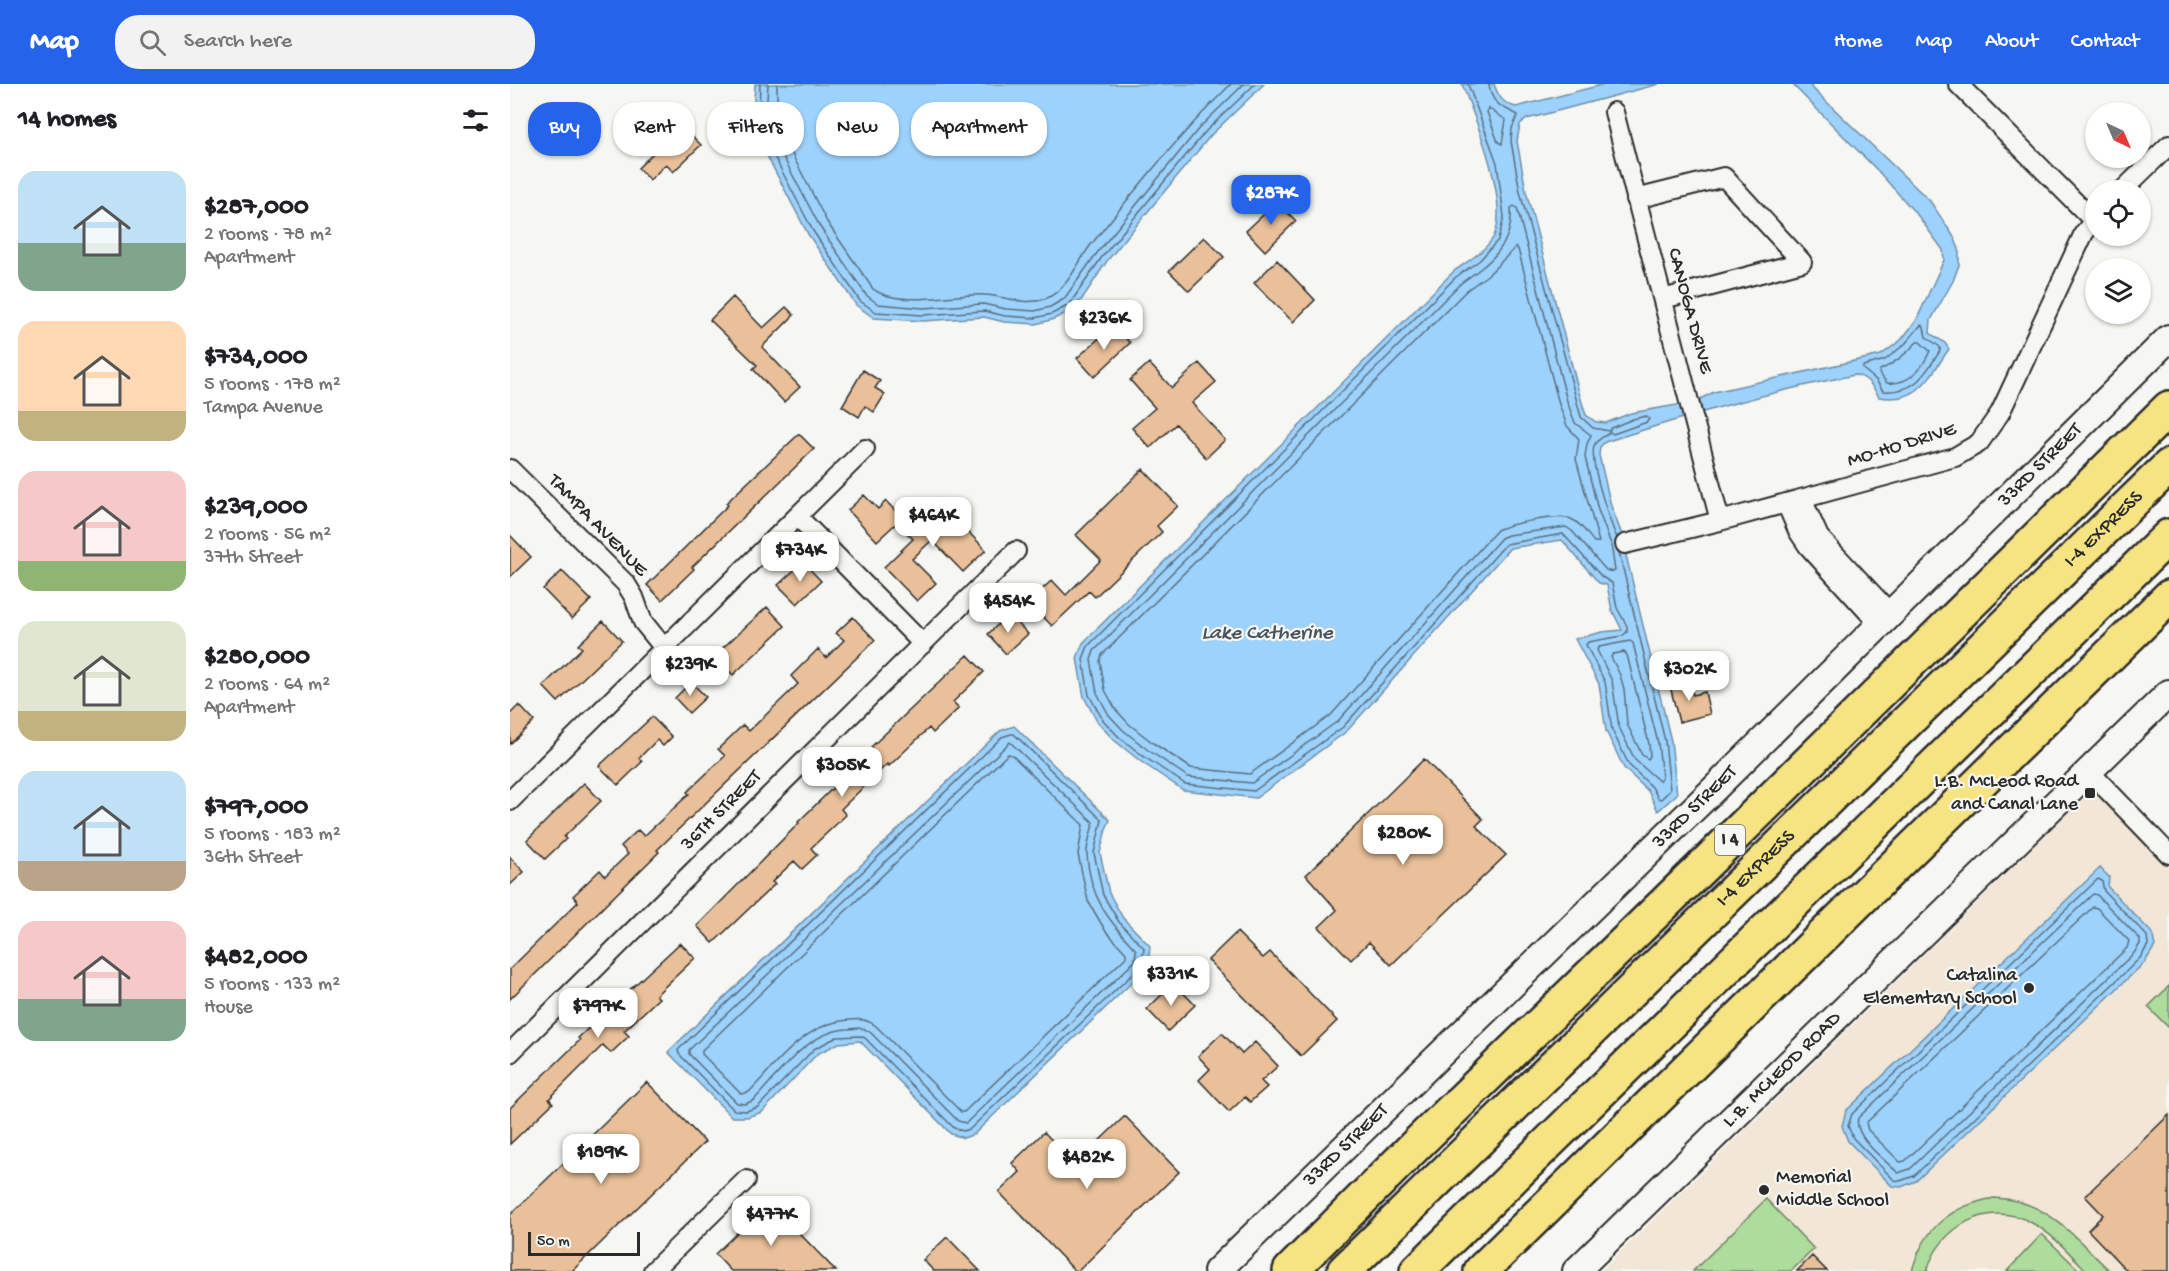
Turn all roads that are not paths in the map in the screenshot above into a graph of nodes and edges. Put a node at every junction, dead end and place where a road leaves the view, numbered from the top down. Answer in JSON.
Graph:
{"nodes":[{"id":1,"x":1958,"y":84,"type":"edge"},
{"id":2,"x":1614,"y":112,"type":"dead end"},
{"id":3,"x":2169,"y":145,"type":"edge"},
{"id":4,"x":2133,"y":180,"type":"edge"},
{"id":5,"x":1636,"y":199,"type":"junction"},
{"id":6,"x":2085,"y":210,"type":"edge"},
{"id":7,"x":2085,"y":232,"type":"edge"},
{"id":8,"x":1663,"y":299,"type":"junction"},
{"id":9,"x":2169,"y":338,"type":"edge"},
{"id":10,"x":2169,"y":408,"type":"edge"},
{"id":11,"x":866,"y":449,"type":"dead end"},
{"id":12,"x":2169,"y":466,"type":"edge"},
{"id":13,"x":510,"y":470,"type":"edge"},
{"id":14,"x":1794,"y":501,"type":"junction"},
{"id":15,"x":798,"y":517,"type":"junction"},
{"id":16,"x":1720,"y":521,"type":"junction"},
{"id":17,"x":2169,"y":536,"type":"edge"},
{"id":18,"x":1625,"y":544,"type":"dead end"},
{"id":19,"x":1016,"y":551,"type":"dead end"},
{"id":20,"x":2169,"y":597,"type":"edge"},
{"id":21,"x":1885,"y":618,"type":"junction"},
{"id":22,"x":924,"y":644,"type":"junction"},
{"id":23,"x":664,"y":648,"type":"junction"},
{"id":24,"x":2169,"y":693,"type":"edge"},
{"id":25,"x":2089,"y":771,"type":"junction"},
{"id":26,"x":510,"y":801,"type":"edge"},
{"id":27,"x":2169,"y":854,"type":"edge"},
{"id":28,"x":510,"y":1053,"type":"edge"},
{"id":29,"x":746,"y":1180,"type":"dead end"},
{"id":30,"x":653,"y":1271,"type":"edge"},
{"id":31,"x":1217,"y":1271,"type":"edge"},
{"id":32,"x":1290,"y":1271,"type":"edge"},
{"id":33,"x":1344,"y":1271,"type":"edge"},
{"id":34,"x":1417,"y":1271,"type":"edge"},
{"id":35,"x":1481,"y":1271,"type":"edge"},
{"id":36,"x":1576,"y":1271,"type":"edge"}],
"edges":[{"from":1,"to":6,"type":"street"},
{"from":2,"to":5,"type":"street","name":"CANOGA DRIVE"},
{"from":3,"to":4,"type":"street"},
{"from":5,"to":8,"type":"street","name":"CANOGA DRIVE"},
{"from":5,"to":8,"type":"street"},
{"from":7,"to":14,"type":"street","name":"MO-HO DRIVE"},
{"from":8,"to":16,"type":"street","name":"CANOGA DRIVE"},
{"from":9,"to":21,"type":"street","name":"33RD STREET"},
{"from":10,"to":32,"type":"highway","number":"I 4"},
{"from":11,"to":15,"type":"street"},
{"from":12,"to":33,"type":"highway","name":"I-4 EXPRESS"},
{"from":13,"to":23,"type":"street","name":"TAMPA AVENUE"},
{"from":14,"to":16,"type":"street","name":"MO-HO DRIVE"},
{"from":14,"to":21,"type":"street"},
{"from":15,"to":22,"type":"street"},
{"from":15,"to":23,"type":"street"},
{"from":16,"to":18,"type":"street","name":"MO-HO DRIVE"},
{"from":17,"to":34,"type":"highway"},
{"from":19,"to":22,"type":"street","name":"36TH STREET"},
{"from":20,"to":35,"type":"highway"},
{"from":21,"to":31,"type":"street","name":"33RD STREET"},
{"from":22,"to":28,"type":"street","name":"36TH STREET"},
{"from":23,"to":26,"type":"street"},
{"from":24,"to":25,"type":"street","name":"L.B. MCLEOD ROAD"},
{"from":25,"to":27,"type":"street"},
{"from":25,"to":36,"type":"street","name":"L.B. MCLEOD ROAD"},
{"from":29,"to":30,"type":"street"}]}
